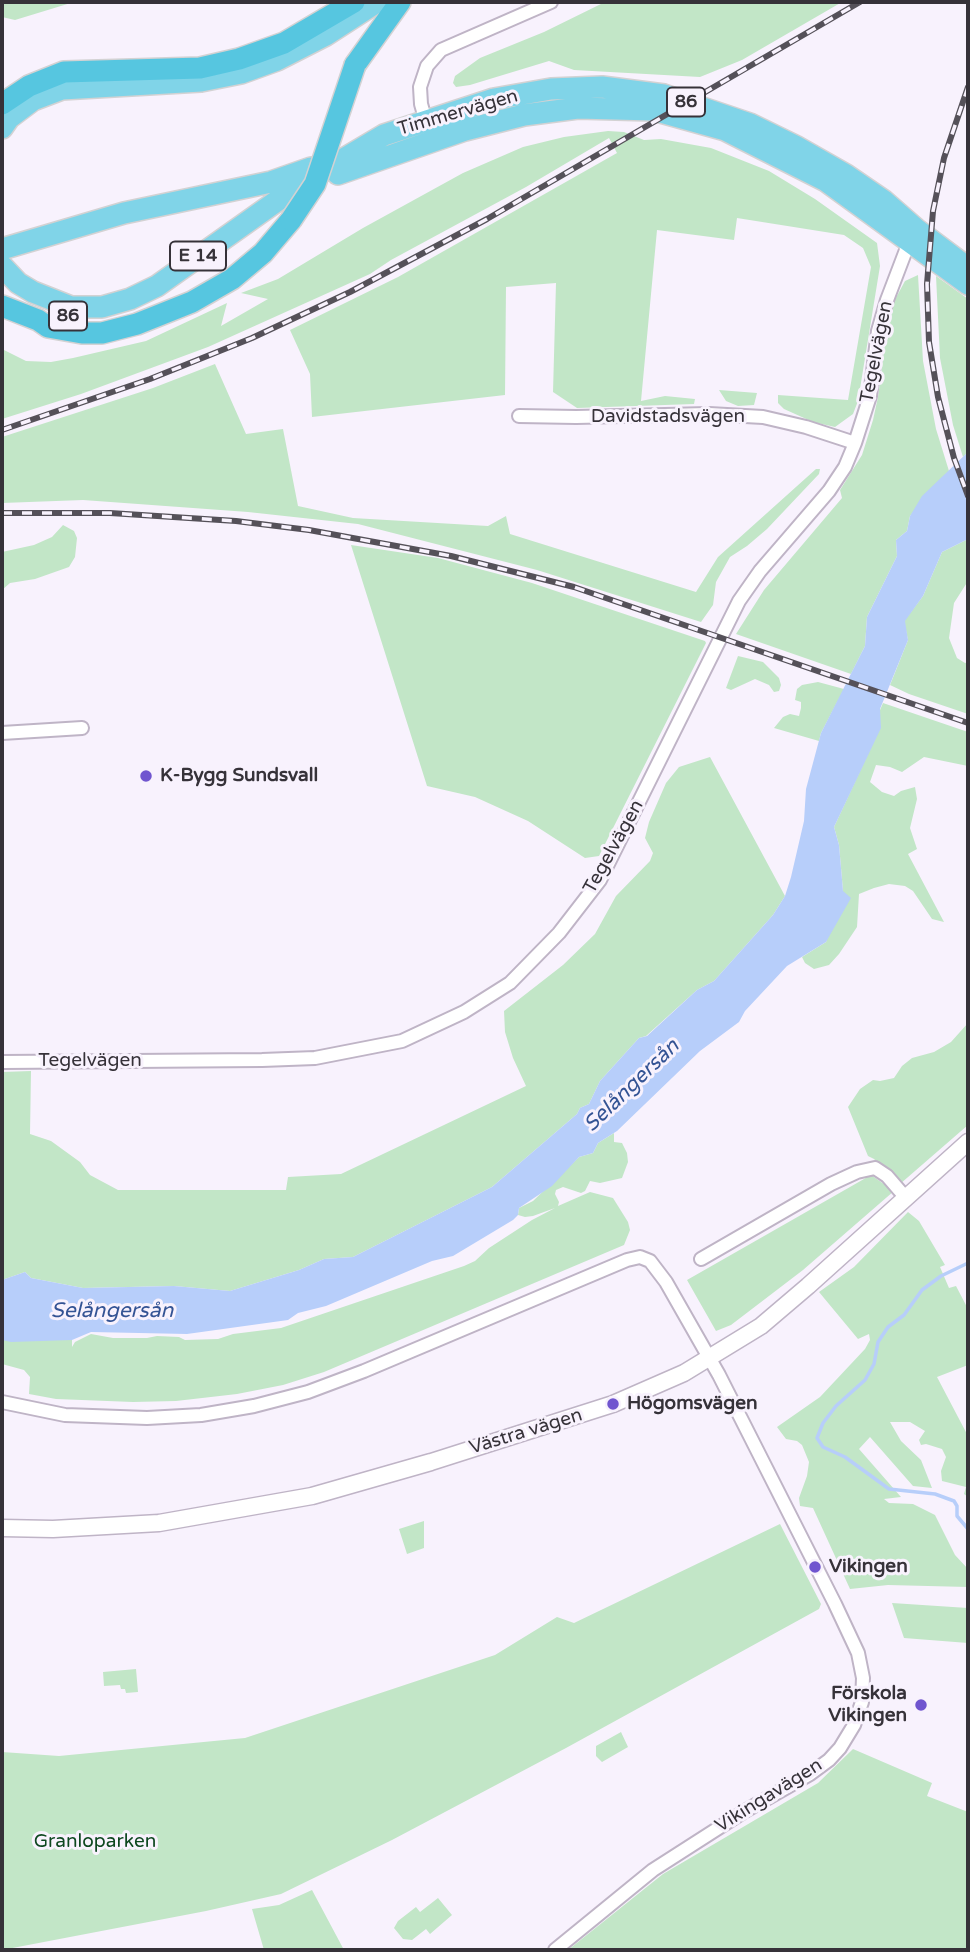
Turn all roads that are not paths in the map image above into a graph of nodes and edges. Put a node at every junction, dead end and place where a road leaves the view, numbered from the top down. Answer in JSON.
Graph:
{"nodes":[{"id":1,"x":354,"y":2,"type":"edge"},
{"id":2,"x":377,"y":2,"type":"edge"},
{"id":3,"x":400,"y":2,"type":"edge"},
{"id":4,"x":551,"y":2,"type":"edge"},
{"id":5,"x":2,"y":104,"type":"edge"},
{"id":6,"x":426,"y":120,"type":"junction"},
{"id":7,"x":2,"y":128,"type":"edge"},
{"id":8,"x":384,"y":135,"type":"junction"},
{"id":9,"x":433,"y":142,"type":"junction"},
{"id":10,"x":913,"y":235,"type":"junction"},
{"id":11,"x":2,"y":249,"type":"edge"},
{"id":12,"x":2,"y":266,"type":"edge"},
{"id":13,"x":968,"y":268,"type":"edge"},
{"id":14,"x":2,"y":284,"type":"edge"},
{"id":15,"x":968,"y":284,"type":"edge"},
{"id":16,"x":2,"y":306,"type":"edge"},
{"id":17,"x":141,"y":306,"type":"junction"},
{"id":18,"x":38,"y":320,"type":"junction"},
{"id":19,"x":519,"y":416,"type":"dead end"},
{"id":20,"x":855,"y":443,"type":"junction"},
{"id":21,"x":82,"y":729,"type":"dead end"},
{"id":22,"x":2,"y":733,"type":"edge"},
{"id":23,"x":2,"y":1062,"type":"edge"},
{"id":24,"x":968,"y":1142,"type":"edge"},
{"id":25,"x":906,"y":1198,"type":"junction"},
{"id":26,"x":701,"y":1259,"type":"dead end"},
{"id":27,"x":710,"y":1359,"type":"junction"},
{"id":28,"x":2,"y":1402,"type":"edge"},
{"id":29,"x":2,"y":1528,"type":"edge"},
{"id":30,"x":555,"y":1950,"type":"edge"}],
"edges":[{"from":1,"to":5,"type":"highway"},
{"from":2,"to":7,"type":"main road"},
{"from":3,"to":18,"type":"highway","number":"E 14","bridge":true},
{"from":4,"to":6,"type":"street"},
{"from":6,"to":8,"type":"main road","name":"Timmervägen","number":"86"},
{"from":6,"to":9,"type":"street"},
{"from":6,"to":10,"type":"main road","name":"Timmervägen","number":"86"},
{"from":8,"to":11,"type":"main road","number":"86"},
{"from":8,"to":12,"type":"main road","name":"Timmervägen","number":"E 14"},
{"from":9,"to":10,"type":"main road","name":"Timmervägen","number":"86"},
{"from":9,"to":17,"type":"main road","name":"Timmervägen","number":"86"},
{"from":10,"to":13,"type":"main road","name":"Timmervägen","number":"86"},
{"from":10,"to":15,"type":"main road","name":"Timmervägen","number":"86"},
{"from":10,"to":20,"type":"street","name":"Tegelvägen"},
{"from":14,"to":17,"type":"main road","name":"Timmervägen","number":"86"},
{"from":16,"to":18,"type":"highway","number":"E 14"},
{"from":17,"to":18,"type":"main road","number":"86"},
{"from":19,"to":20,"type":"street","name":"Davidstadsvägen"},
{"from":20,"to":23,"type":"street","name":"Tegelvägen"},
{"from":21,"to":22,"type":"street"},
{"from":24,"to":25,"type":"street","name":"Västra vägen"},
{"from":25,"to":26,"type":"street"},
{"from":25,"to":27,"type":"street","name":"Västra vägen"},
{"from":27,"to":28,"type":"street"},
{"from":27,"to":29,"type":"street","name":"Västra vägen"},
{"from":27,"to":30,"type":"street","name":"Vikingavägen"}]}
